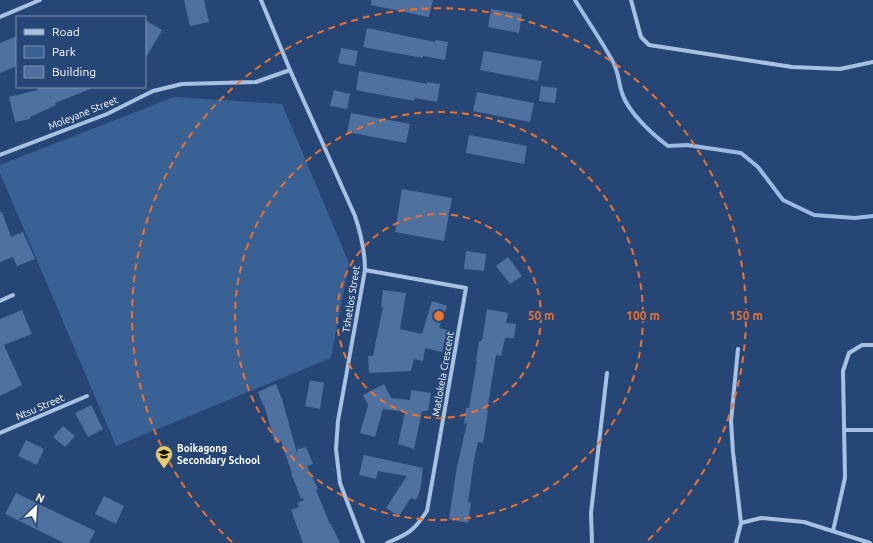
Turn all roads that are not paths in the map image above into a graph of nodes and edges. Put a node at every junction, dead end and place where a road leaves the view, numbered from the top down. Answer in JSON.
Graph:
{"nodes":[{"id":1,"x":40,"y":0,"type":"edge"},
{"id":2,"x":261,"y":0,"type":"edge"},
{"id":3,"x":631,"y":0,"type":"edge"},
{"id":4,"x":0,"y":17,"type":"edge"},
{"id":5,"x":873,"y":62,"type":"edge"},
{"id":6,"x":290,"y":70,"type":"junction"},
{"id":7,"x":0,"y":155,"type":"edge"},
{"id":8,"x":365,"y":270,"type":"junction"},
{"id":9,"x":13,"y":295,"type":"dead end"},
{"id":10,"x":0,"y":301,"type":"edge"},
{"id":11,"x":873,"y":345,"type":"edge"},
{"id":12,"x":738,"y":349,"type":"dead end"},
{"id":13,"x":607,"y":373,"type":"dead end"},
{"id":14,"x":87,"y":396,"type":"dead end"},
{"id":15,"x":844,"y":430,"type":"junction"},
{"id":16,"x":873,"y":430,"type":"edge"},
{"id":17,"x":0,"y":433,"type":"edge"},
{"id":18,"x":741,"y":523,"type":"junction"},
{"id":19,"x":833,"y":531,"type":"junction"},
{"id":20,"x":363,"y":543,"type":"edge"},
{"id":21,"x":386,"y":543,"type":"edge"},
{"id":22,"x":592,"y":543,"type":"edge"},
{"id":23,"x":736,"y":543,"type":"edge"},
{"id":24,"x":870,"y":543,"type":"edge"}],
"edges":[{"from":1,"to":4,"type":"street"},
{"from":2,"to":6,"type":"street","name":"Tshetlos Street"},
{"from":3,"to":5,"type":"street"},
{"from":6,"to":7,"type":"street","name":"Moleyane Street"},
{"from":6,"to":8,"type":"street","name":"Tshetlos Street"},
{"from":8,"to":20,"type":"street","name":"Tshetlos Street"},
{"from":8,"to":21,"type":"street","name":"Matlokela Crescent"},
{"from":9,"to":10,"type":"street"},
{"from":11,"to":15,"type":"street"},
{"from":12,"to":18,"type":"street"},
{"from":13,"to":22,"type":"street"},
{"from":14,"to":17,"type":"street","name":"Ntsu Street"},
{"from":15,"to":16,"type":"street"},
{"from":15,"to":19,"type":"street"},
{"from":18,"to":19,"type":"street"},
{"from":18,"to":23,"type":"street"},
{"from":19,"to":24,"type":"street"}]}
